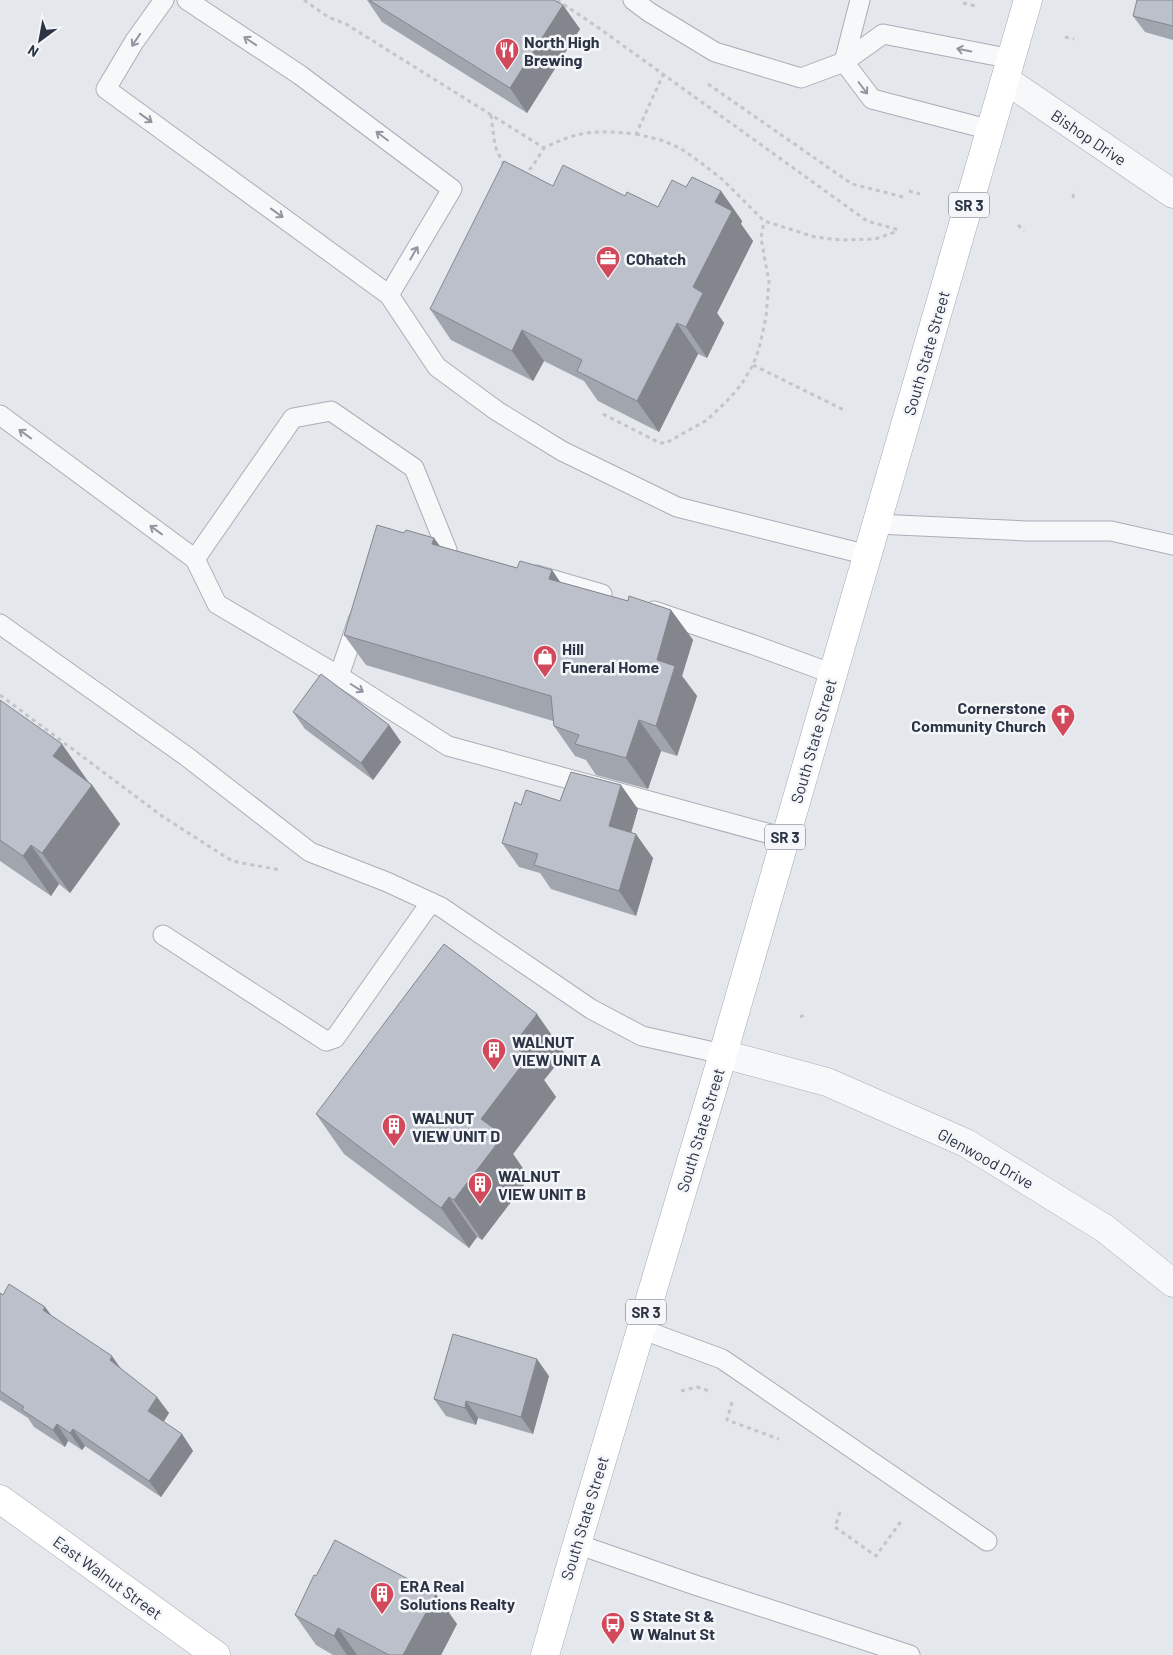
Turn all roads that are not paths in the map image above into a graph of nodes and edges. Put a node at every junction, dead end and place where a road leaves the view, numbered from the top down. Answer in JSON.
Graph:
{"nodes":[{"id":1,"x":164,"y":0,"type":"edge"},
{"id":2,"x":187,"y":0,"type":"edge"},
{"id":3,"x":633,"y":0,"type":"edge"},
{"id":4,"x":860,"y":0,"type":"edge"},
{"id":5,"x":1028,"y":0,"type":"edge"},
{"id":6,"x":844,"y":62,"type":"junction"},
{"id":7,"x":1009,"y":69,"type":"junction"},
{"id":8,"x":991,"y":130,"type":"junction"},
{"id":9,"x":1173,"y":194,"type":"edge"},
{"id":10,"x":389,"y":295,"type":"junction"},
{"id":11,"x":0,"y":415,"type":"edge"},
{"id":12,"x":876,"y":524,"type":"junction"},
{"id":13,"x":422,"y":543,"type":"edge"},
{"id":14,"x":1173,"y":545,"type":"edge"},
{"id":15,"x":447,"y":550,"type":"junction"},
{"id":16,"x":465,"y":555,"type":"edge"},
{"id":17,"x":868,"y":555,"type":"junction"},
{"id":18,"x":195,"y":559,"type":"junction"},
{"id":19,"x":520,"y":571,"type":"edge"},
{"id":20,"x":616,"y":598,"type":"edge"},
{"id":21,"x":634,"y":604,"type":"edge"},
{"id":22,"x":363,"y":605,"type":"edge"},
{"id":23,"x":0,"y":624,"type":"edge"},
{"id":24,"x":833,"y":674,"type":"junction"},
{"id":25,"x":339,"y":676,"type":"junction"},
{"id":26,"x":785,"y":838,"type":"junction"},
{"id":27,"x":431,"y":902,"type":"junction"},
{"id":28,"x":163,"y":935,"type":"dead end"},
{"id":29,"x":723,"y":1054,"type":"junction"},
{"id":30,"x":1173,"y":1282,"type":"edge"},
{"id":31,"x":641,"y":1329,"type":"junction"},
{"id":32,"x":0,"y":1499,"type":"edge"},
{"id":33,"x":987,"y":1541,"type":"dead end"},
{"id":34,"x":577,"y":1544,"type":"junction"},
{"id":35,"x":879,"y":1650,"type":"edge"},
{"id":36,"x":216,"y":1655,"type":"edge"},
{"id":37,"x":545,"y":1655,"type":"edge"},
{"id":38,"x":910,"y":1655,"type":"edge"}],
"edges":[{"from":1,"to":10,"type":"lane","one_way":true},
{"from":10,"to":2,"type":"lane","one_way":true},
{"from":3,"to":6,"type":"lane"},
{"from":4,"to":6,"type":"lane"},
{"from":5,"to":7,"type":"main road","name":"South State Street","number":"SR 3"},
{"from":7,"to":6,"type":"lane","one_way":true},
{"from":6,"to":8,"type":"lane","one_way":true},
{"from":7,"to":8,"type":"main road","name":"South State Street","number":"SR 3"},
{"from":7,"to":9,"type":"street","name":"Bishop Drive"},
{"from":8,"to":12,"type":"main road","name":"South State Street","number":"SR 3"},
{"from":10,"to":17,"type":"lane"},
{"from":18,"to":11,"type":"lane","one_way":true},
{"from":12,"to":14,"type":"lane"},
{"from":12,"to":17,"type":"main road","name":"South State Street","number":"SR 3"},
{"from":13,"to":15,"type":"lane"},
{"from":15,"to":16,"type":"lane"},
{"from":15,"to":18,"type":"lane"},
{"from":17,"to":24,"type":"main road","name":"South State Street","number":"SR 3"},
{"from":18,"to":25,"type":"lane"},
{"from":19,"to":20,"type":"lane"},
{"from":21,"to":24,"type":"lane"},
{"from":22,"to":25,"type":"lane"},
{"from":23,"to":27,"type":"lane"},
{"from":24,"to":26,"type":"main road","name":"South State Street","number":"SR 3"},
{"from":25,"to":26,"type":"lane","one_way":true},
{"from":26,"to":29,"type":"main road","name":"South State Street","number":"SR 3"},
{"from":27,"to":28,"type":"lane"},
{"from":27,"to":29,"type":"lane"},
{"from":29,"to":30,"type":"street","name":"Glenwood Drive"},
{"from":29,"to":31,"type":"main road","name":"South State Street","number":"SR 3"},
{"from":31,"to":33,"type":"lane"},
{"from":31,"to":34,"type":"main road","name":"South State Street","number":"SR 3"},
{"from":32,"to":36,"type":"main road","name":"East Walnut Street"},
{"from":34,"to":35,"type":"lane"},
{"from":34,"to":37,"type":"main road","name":"South State Street","number":"SR 3"},
{"from":35,"to":38,"type":"lane"}]}
